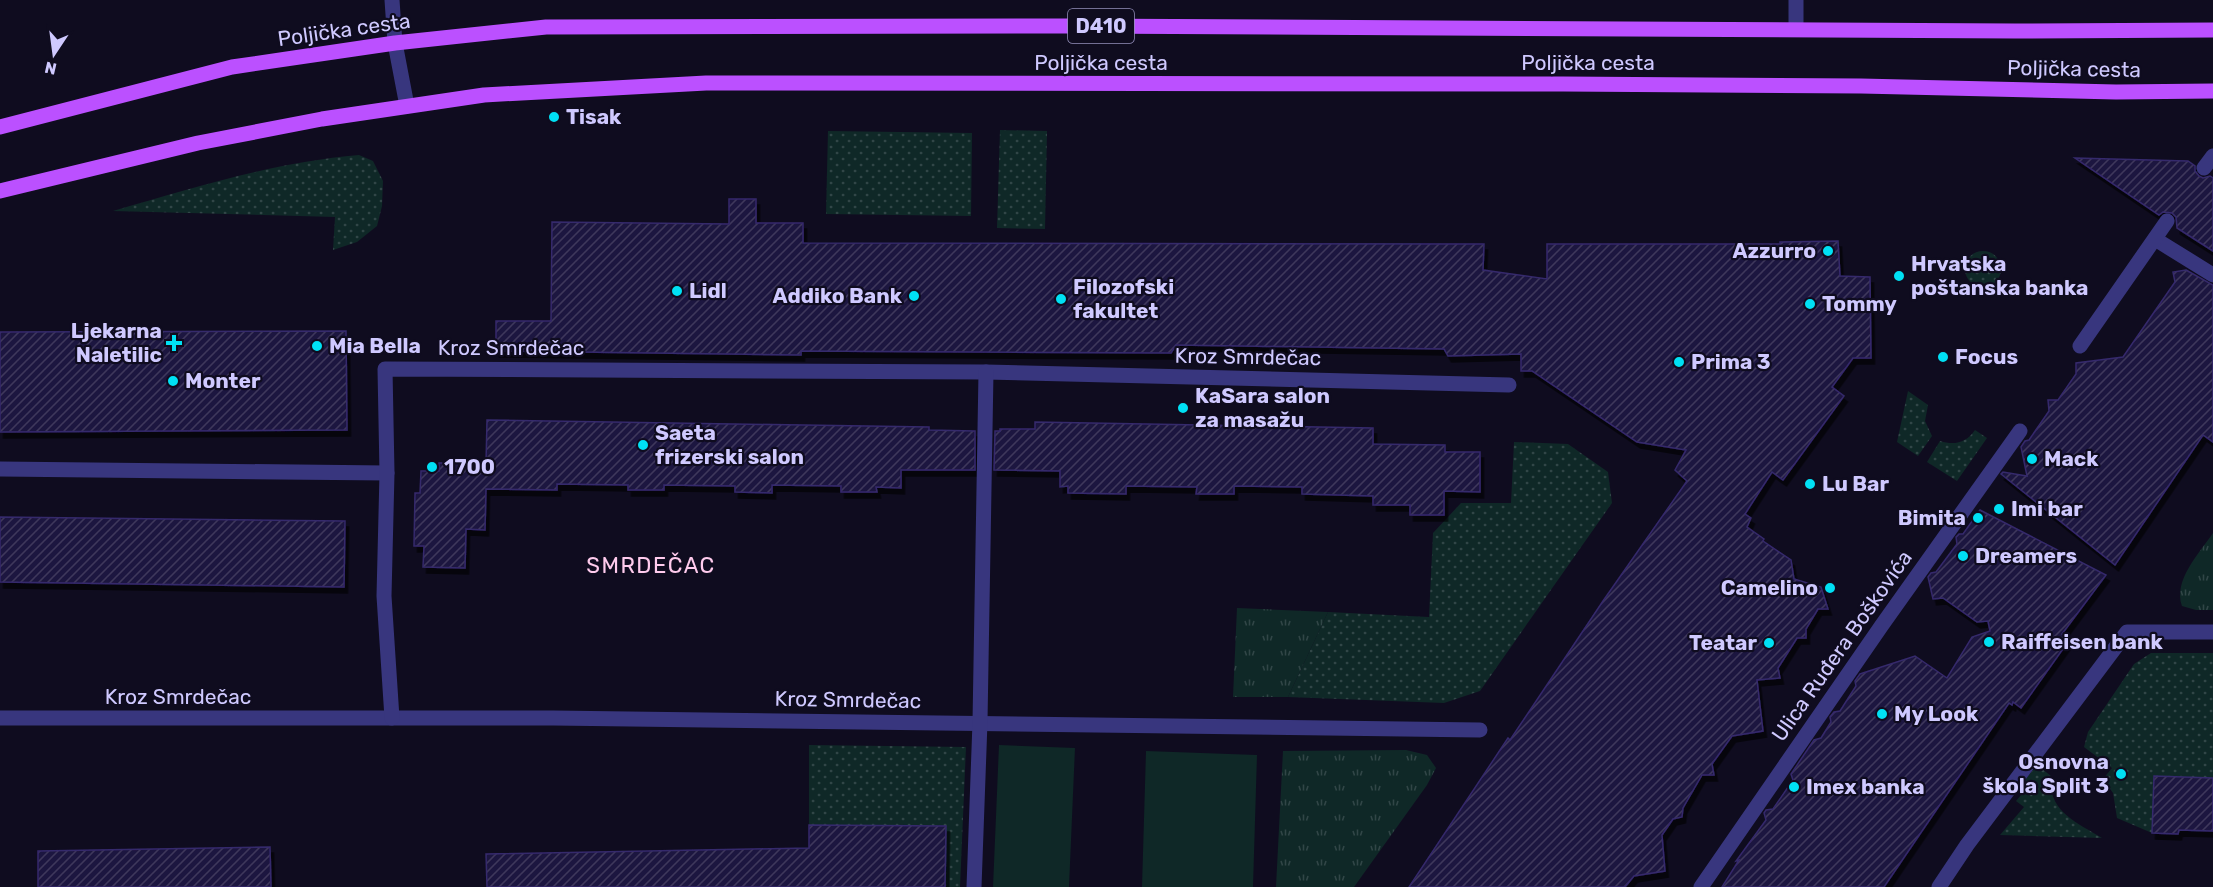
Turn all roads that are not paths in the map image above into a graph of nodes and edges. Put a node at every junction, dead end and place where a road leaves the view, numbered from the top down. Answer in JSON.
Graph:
{"nodes":[{"id":1,"x":392,"y":0,"type":"edge"},
{"id":2,"x":1796,"y":0,"type":"edge"},
{"id":3,"x":1796,"y":29,"type":"junction"},
{"id":4,"x":2213,"y":30,"type":"edge"},
{"id":5,"x":395,"y":43,"type":"junction"},
{"id":6,"x":2213,"y":91,"type":"edge"},
{"id":7,"x":407,"y":106,"type":"junction"},
{"id":8,"x":0,"y":127,"type":"edge"},
{"id":9,"x":0,"y":191,"type":"edge"},
{"id":10,"x":2167,"y":221,"type":"dead end"},
{"id":11,"x":2155,"y":239,"type":"junction"},
{"id":12,"x":2213,"y":275,"type":"edge"},
{"id":13,"x":2080,"y":346,"type":"dead end"},
{"id":14,"x":986,"y":372,"type":"junction"},
{"id":15,"x":1509,"y":385,"type":"dead end"},
{"id":16,"x":2020,"y":431,"type":"dead end"},
{"id":17,"x":0,"y":469,"type":"edge"},
{"id":18,"x":387,"y":473,"type":"junction"},
{"id":19,"x":2213,"y":632,"type":"edge"},
{"id":20,"x":0,"y":718,"type":"edge"},
{"id":21,"x":392,"y":718,"type":"junction"},
{"id":22,"x":980,"y":722,"type":"junction"},
{"id":23,"x":1479,"y":730,"type":"dead end"},
{"id":24,"x":974,"y":887,"type":"edge"},
{"id":25,"x":1701,"y":887,"type":"edge"},
{"id":26,"x":1939,"y":887,"type":"edge"}],
"edges":[{"from":1,"to":5,"type":"street"},
{"from":2,"to":3,"type":"street"},
{"from":3,"to":4,"type":"main road","name":"Poljička cesta","number":"D410"},
{"from":3,"to":5,"type":"main road","name":"Poljička cesta","number":"D410"},
{"from":5,"to":7,"type":"street"},
{"from":5,"to":8,"type":"main road","name":"Poljička cesta","number":"D410"},
{"from":6,"to":7,"type":"main road","name":"Poljička cesta"},
{"from":7,"to":9,"type":"main road","name":"Poljička cesta"},
{"from":10,"to":11,"type":"street"},
{"from":11,"to":12,"type":"street"},
{"from":11,"to":13,"type":"street"},
{"from":14,"to":15,"type":"street","name":"Kroz Smrdečac"},
{"from":14,"to":18,"type":"street","name":"Kroz Smrdečac"},
{"from":14,"to":22,"type":"street"},
{"from":16,"to":25,"type":"street","name":"Ulica Ruđera Boškovića"},
{"from":17,"to":18,"type":"street"},
{"from":18,"to":21,"type":"street","name":"Kroz Smrdečac"},
{"from":19,"to":26,"type":"street"},
{"from":20,"to":21,"type":"street","name":"Kroz Smrdečac"},
{"from":21,"to":22,"type":"street","name":"Kroz Smrdečac"},
{"from":22,"to":23,"type":"street","name":"Kroz Smrdečac"},
{"from":22,"to":24,"type":"street"}]}
